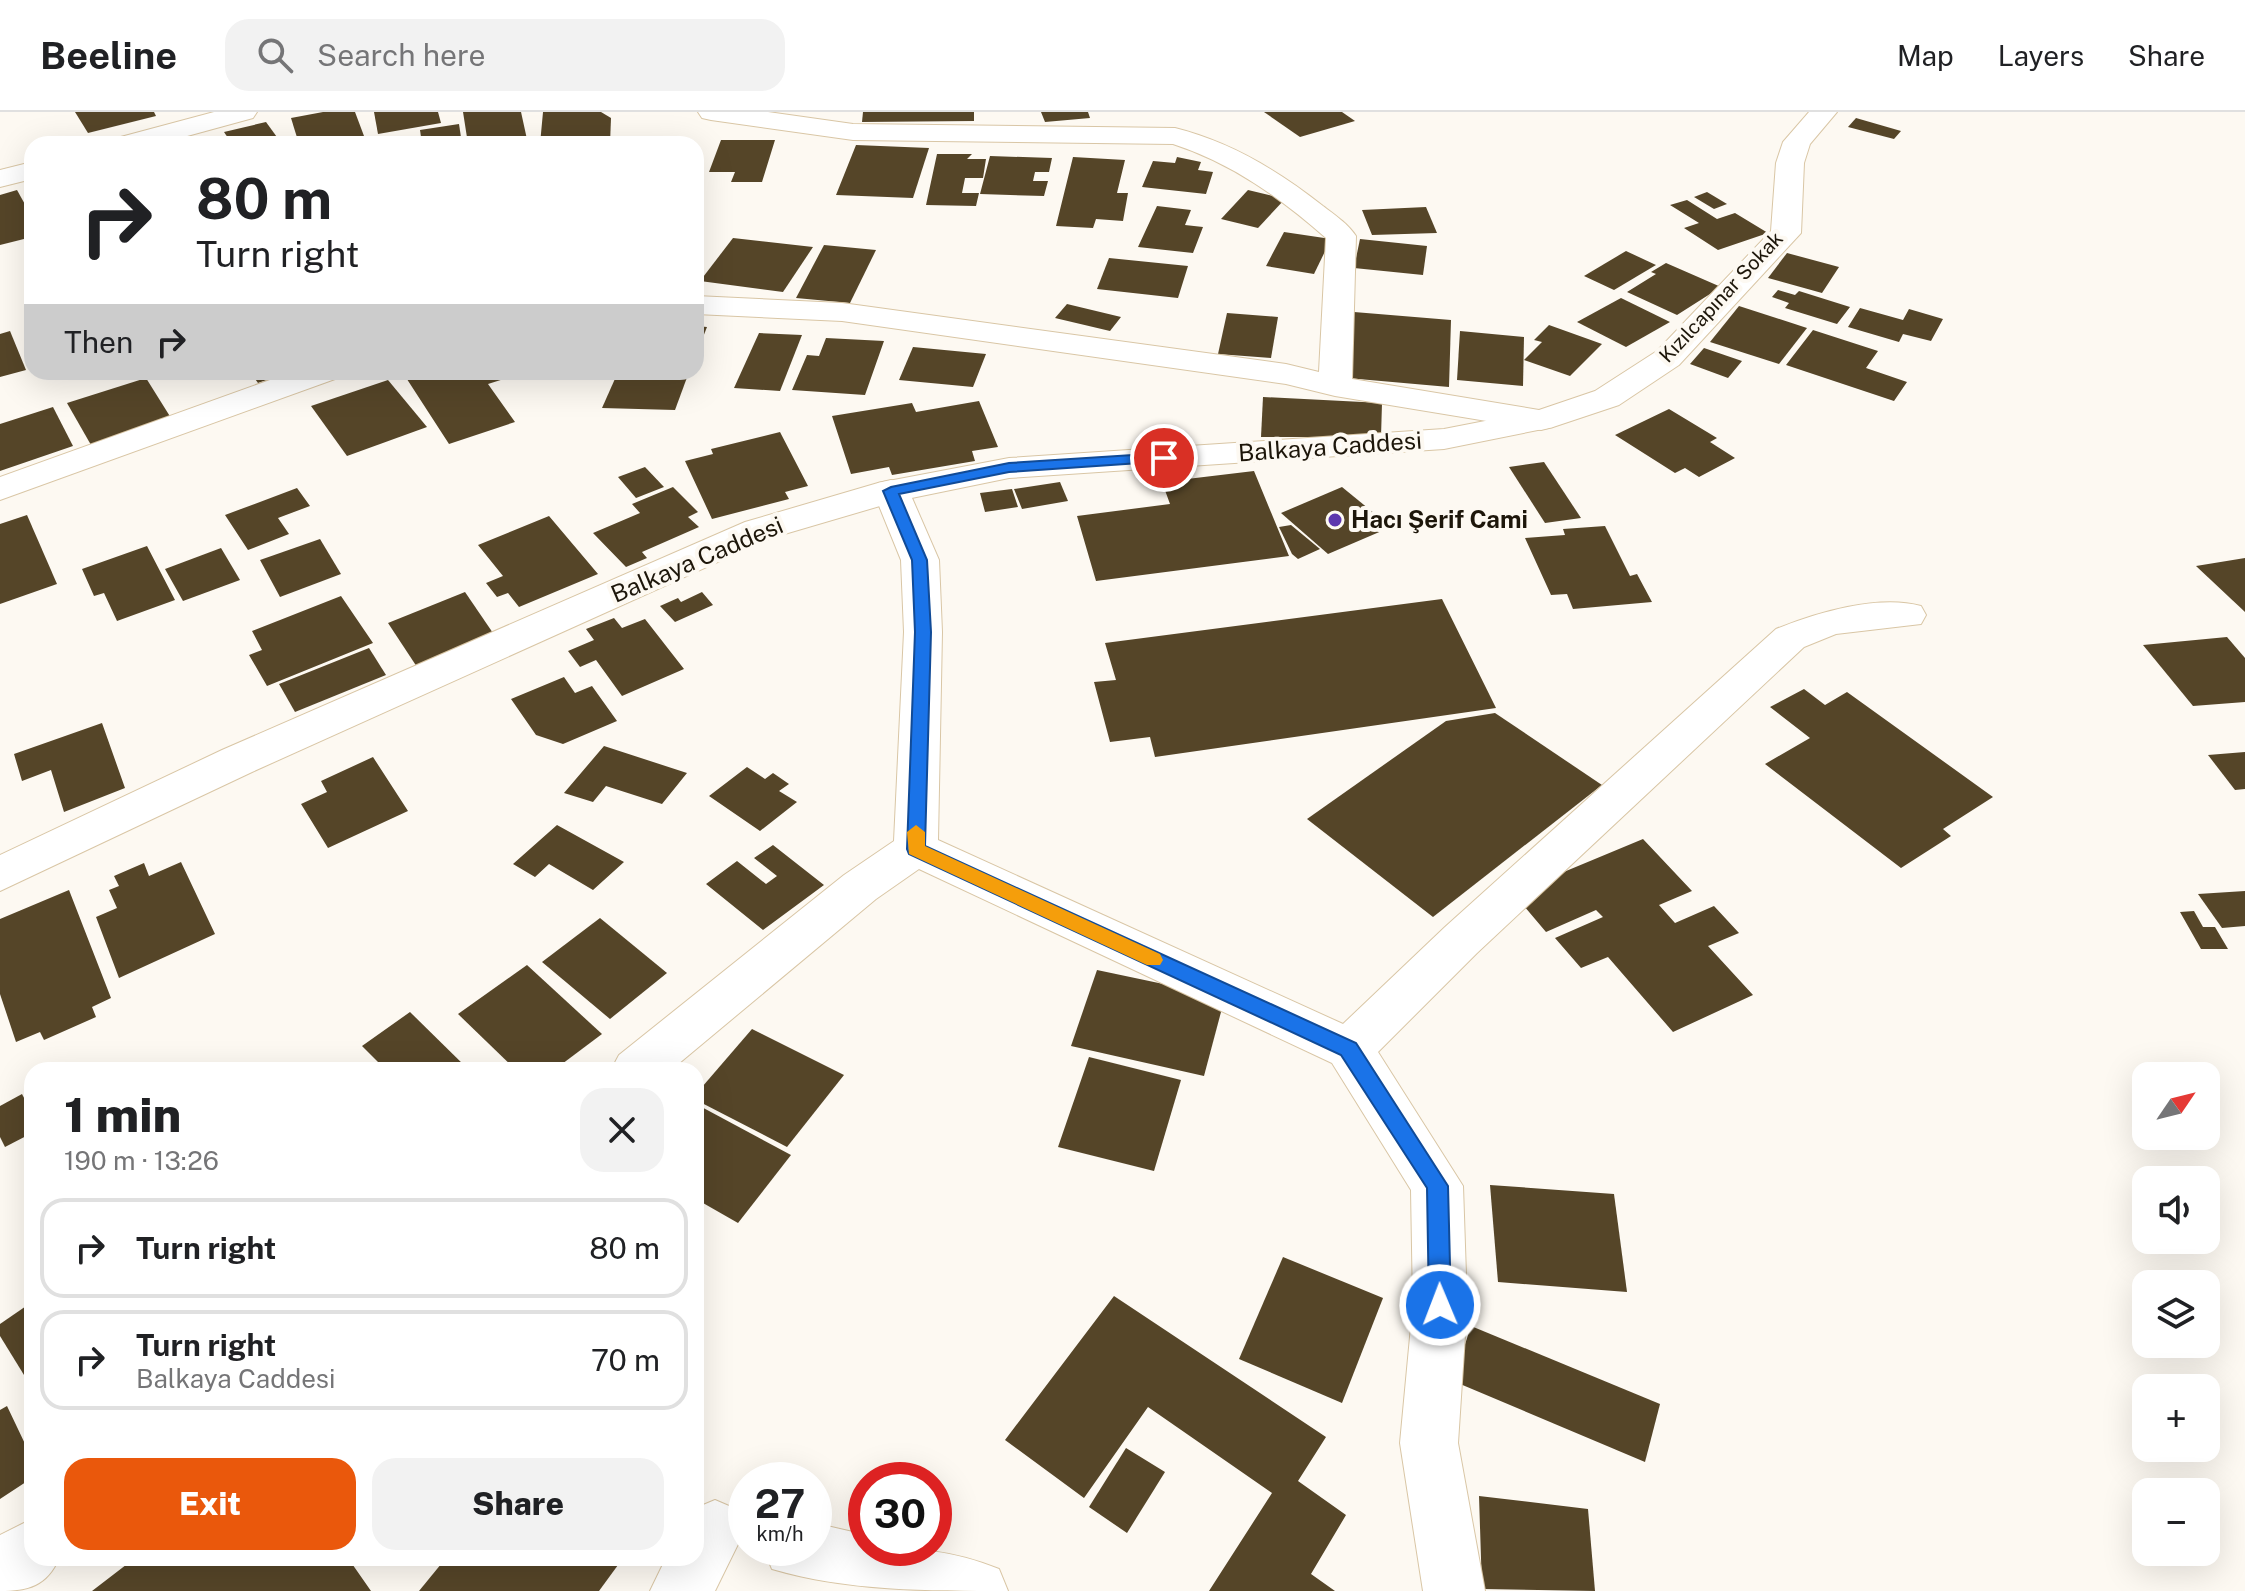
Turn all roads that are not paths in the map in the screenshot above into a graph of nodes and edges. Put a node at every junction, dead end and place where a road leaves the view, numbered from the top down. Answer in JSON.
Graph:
{"nodes":[{"id":1,"x":244,"y":112,"type":"edge"},
{"id":2,"x":711,"y":112,"type":"edge"},
{"id":3,"x":1824,"y":112,"type":"edge"},
{"id":4,"x":1169,"y":124,"type":"edge"},
{"id":5,"x":156,"y":136,"type":"edge"},
{"id":6,"x":24,"y":172,"type":"edge"},
{"id":7,"x":0,"y":179,"type":"edge"},
{"id":8,"x":704,"y":305,"type":"edge"},
{"id":9,"x":301,"y":380,"type":"edge"},
{"id":10,"x":1335,"y":386,"type":"junction"},
{"id":11,"x":1541,"y":420,"type":"junction"},
{"id":12,"x":0,"y":489,"type":"edge"},
{"id":13,"x":891,"y":491,"type":"junction"},
{"id":14,"x":1907,"y":615,"type":"dead end"},
{"id":15,"x":916,"y":849,"type":"junction"},
{"id":16,"x":0,"y":874,"type":"edge"},
{"id":17,"x":1349,"y":1049,"type":"junction"},
{"id":18,"x":646,"y":1062,"type":"edge"},
{"id":19,"x":719,"y":1530,"type":"edge"},
{"id":20,"x":704,"y":1554,"type":"edge"},
{"id":21,"x":24,"y":1555,"type":"edge"},
{"id":22,"x":832,"y":1557,"type":"edge"},
{"id":23,"x":697,"y":1566,"type":"edge"},
{"id":24,"x":0,"y":1573,"type":"edge"},
{"id":25,"x":681,"y":1591,"type":"edge"},
{"id":26,"x":977,"y":1591,"type":"edge"},
{"id":27,"x":1454,"y":1591,"type":"edge"}],
"edges":[{"from":1,"to":5,"type":"street"},
{"from":2,"to":4,"type":"street"},
{"from":3,"to":11,"type":"street","name":"Kızılcapınar Sokak"},
{"from":4,"to":10,"type":"street"},
{"from":6,"to":7,"type":"street"},
{"from":8,"to":10,"type":"street"},
{"from":9,"to":12,"type":"street"},
{"from":10,"to":11,"type":"street"},
{"from":11,"to":13,"type":"street","name":"Balkaya Caddesi"},
{"from":13,"to":15,"type":"street"},
{"from":13,"to":16,"type":"street","name":"Balkaya Caddesi"},
{"from":14,"to":17,"type":"street"},
{"from":15,"to":17,"type":"street"},
{"from":15,"to":18,"type":"street"},
{"from":17,"to":27,"type":"street"},
{"from":19,"to":20,"type":"street"},
{"from":21,"to":24,"type":"street"},
{"from":22,"to":26,"type":"street"},
{"from":23,"to":25,"type":"street"}]}
